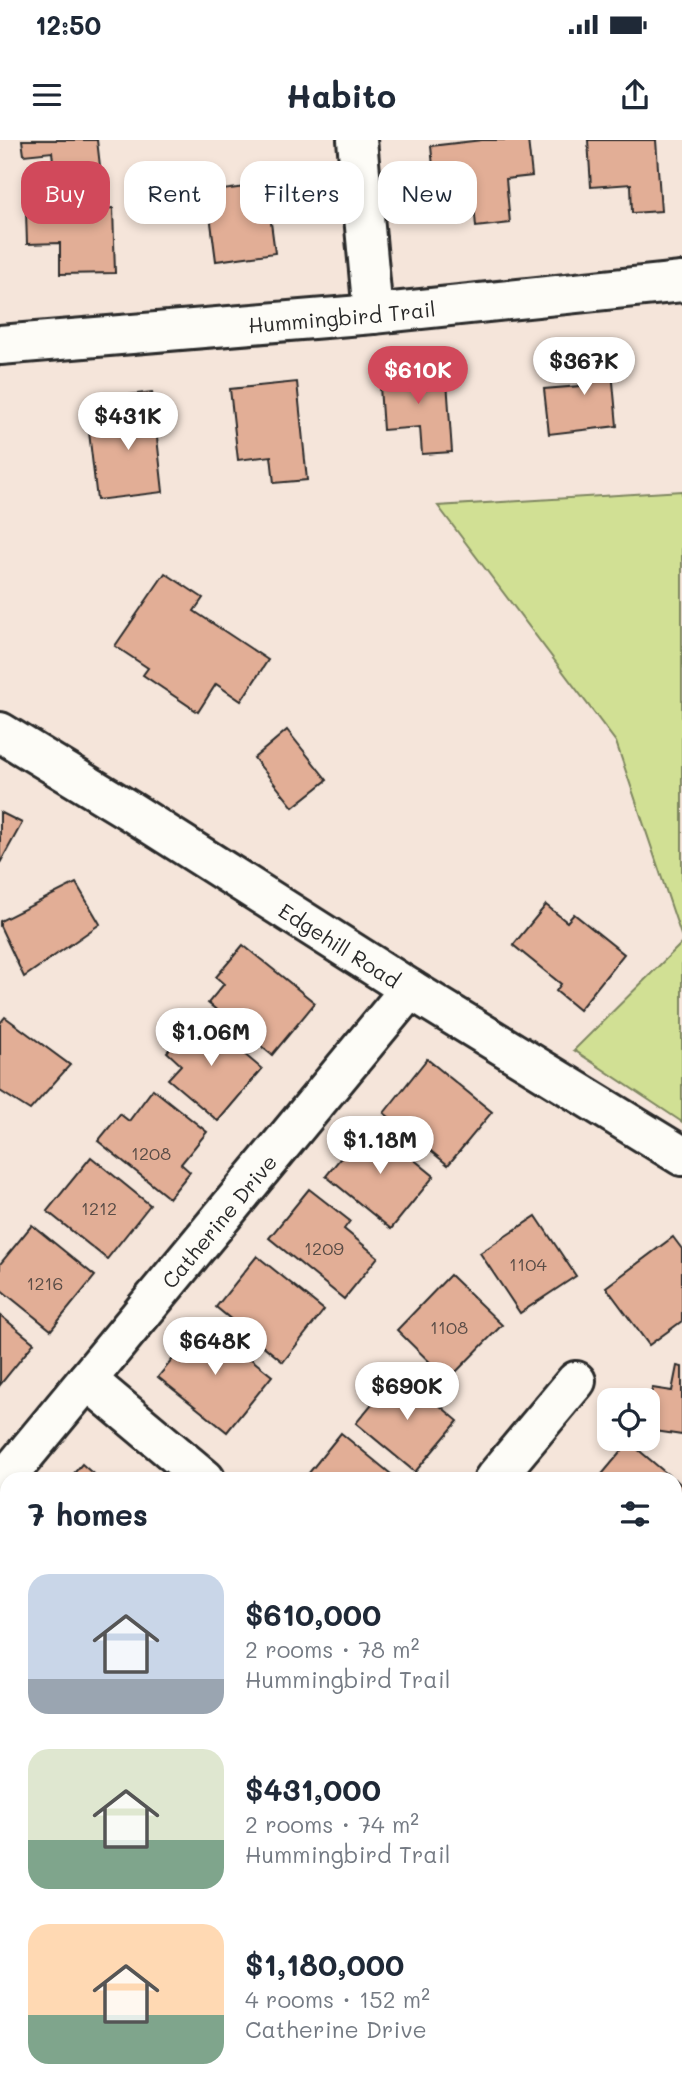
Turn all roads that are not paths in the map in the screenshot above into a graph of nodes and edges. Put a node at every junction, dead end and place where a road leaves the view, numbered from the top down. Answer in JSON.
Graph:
{"nodes":[{"id":1,"x":357,"y":140,"type":"edge"},
{"id":2,"x":682,"y":282,"type":"edge"},
{"id":3,"x":373,"y":314,"type":"junction"},
{"id":4,"x":0,"y":345,"type":"edge"},
{"id":5,"x":0,"y":732,"type":"edge"},
{"id":6,"x":410,"y":989,"type":"junction"},
{"id":7,"x":682,"y":1156,"type":"edge"},
{"id":8,"x":87,"y":1380,"type":"junction"},
{"id":9,"x":576,"y":1381,"type":"dead end"},
{"id":10,"x":11,"y":1472,"type":"edge"},
{"id":11,"x":197,"y":1472,"type":"edge"},
{"id":12,"x":500,"y":1472,"type":"edge"}],
"edges":[{"from":1,"to":3,"type":"street"},
{"from":2,"to":3,"type":"street","name":"Hummingbird Trail"},
{"from":3,"to":4,"type":"street","name":"Hummingbird Trail"},
{"from":5,"to":6,"type":"street","name":"Edgehill Road"},
{"from":6,"to":7,"type":"street","name":"Edgehill Road"},
{"from":6,"to":8,"type":"street","name":"Catherine Drive"},
{"from":8,"to":10,"type":"street","name":"Catherine Drive"},
{"from":8,"to":11,"type":"street"},
{"from":9,"to":12,"type":"street"}]}
